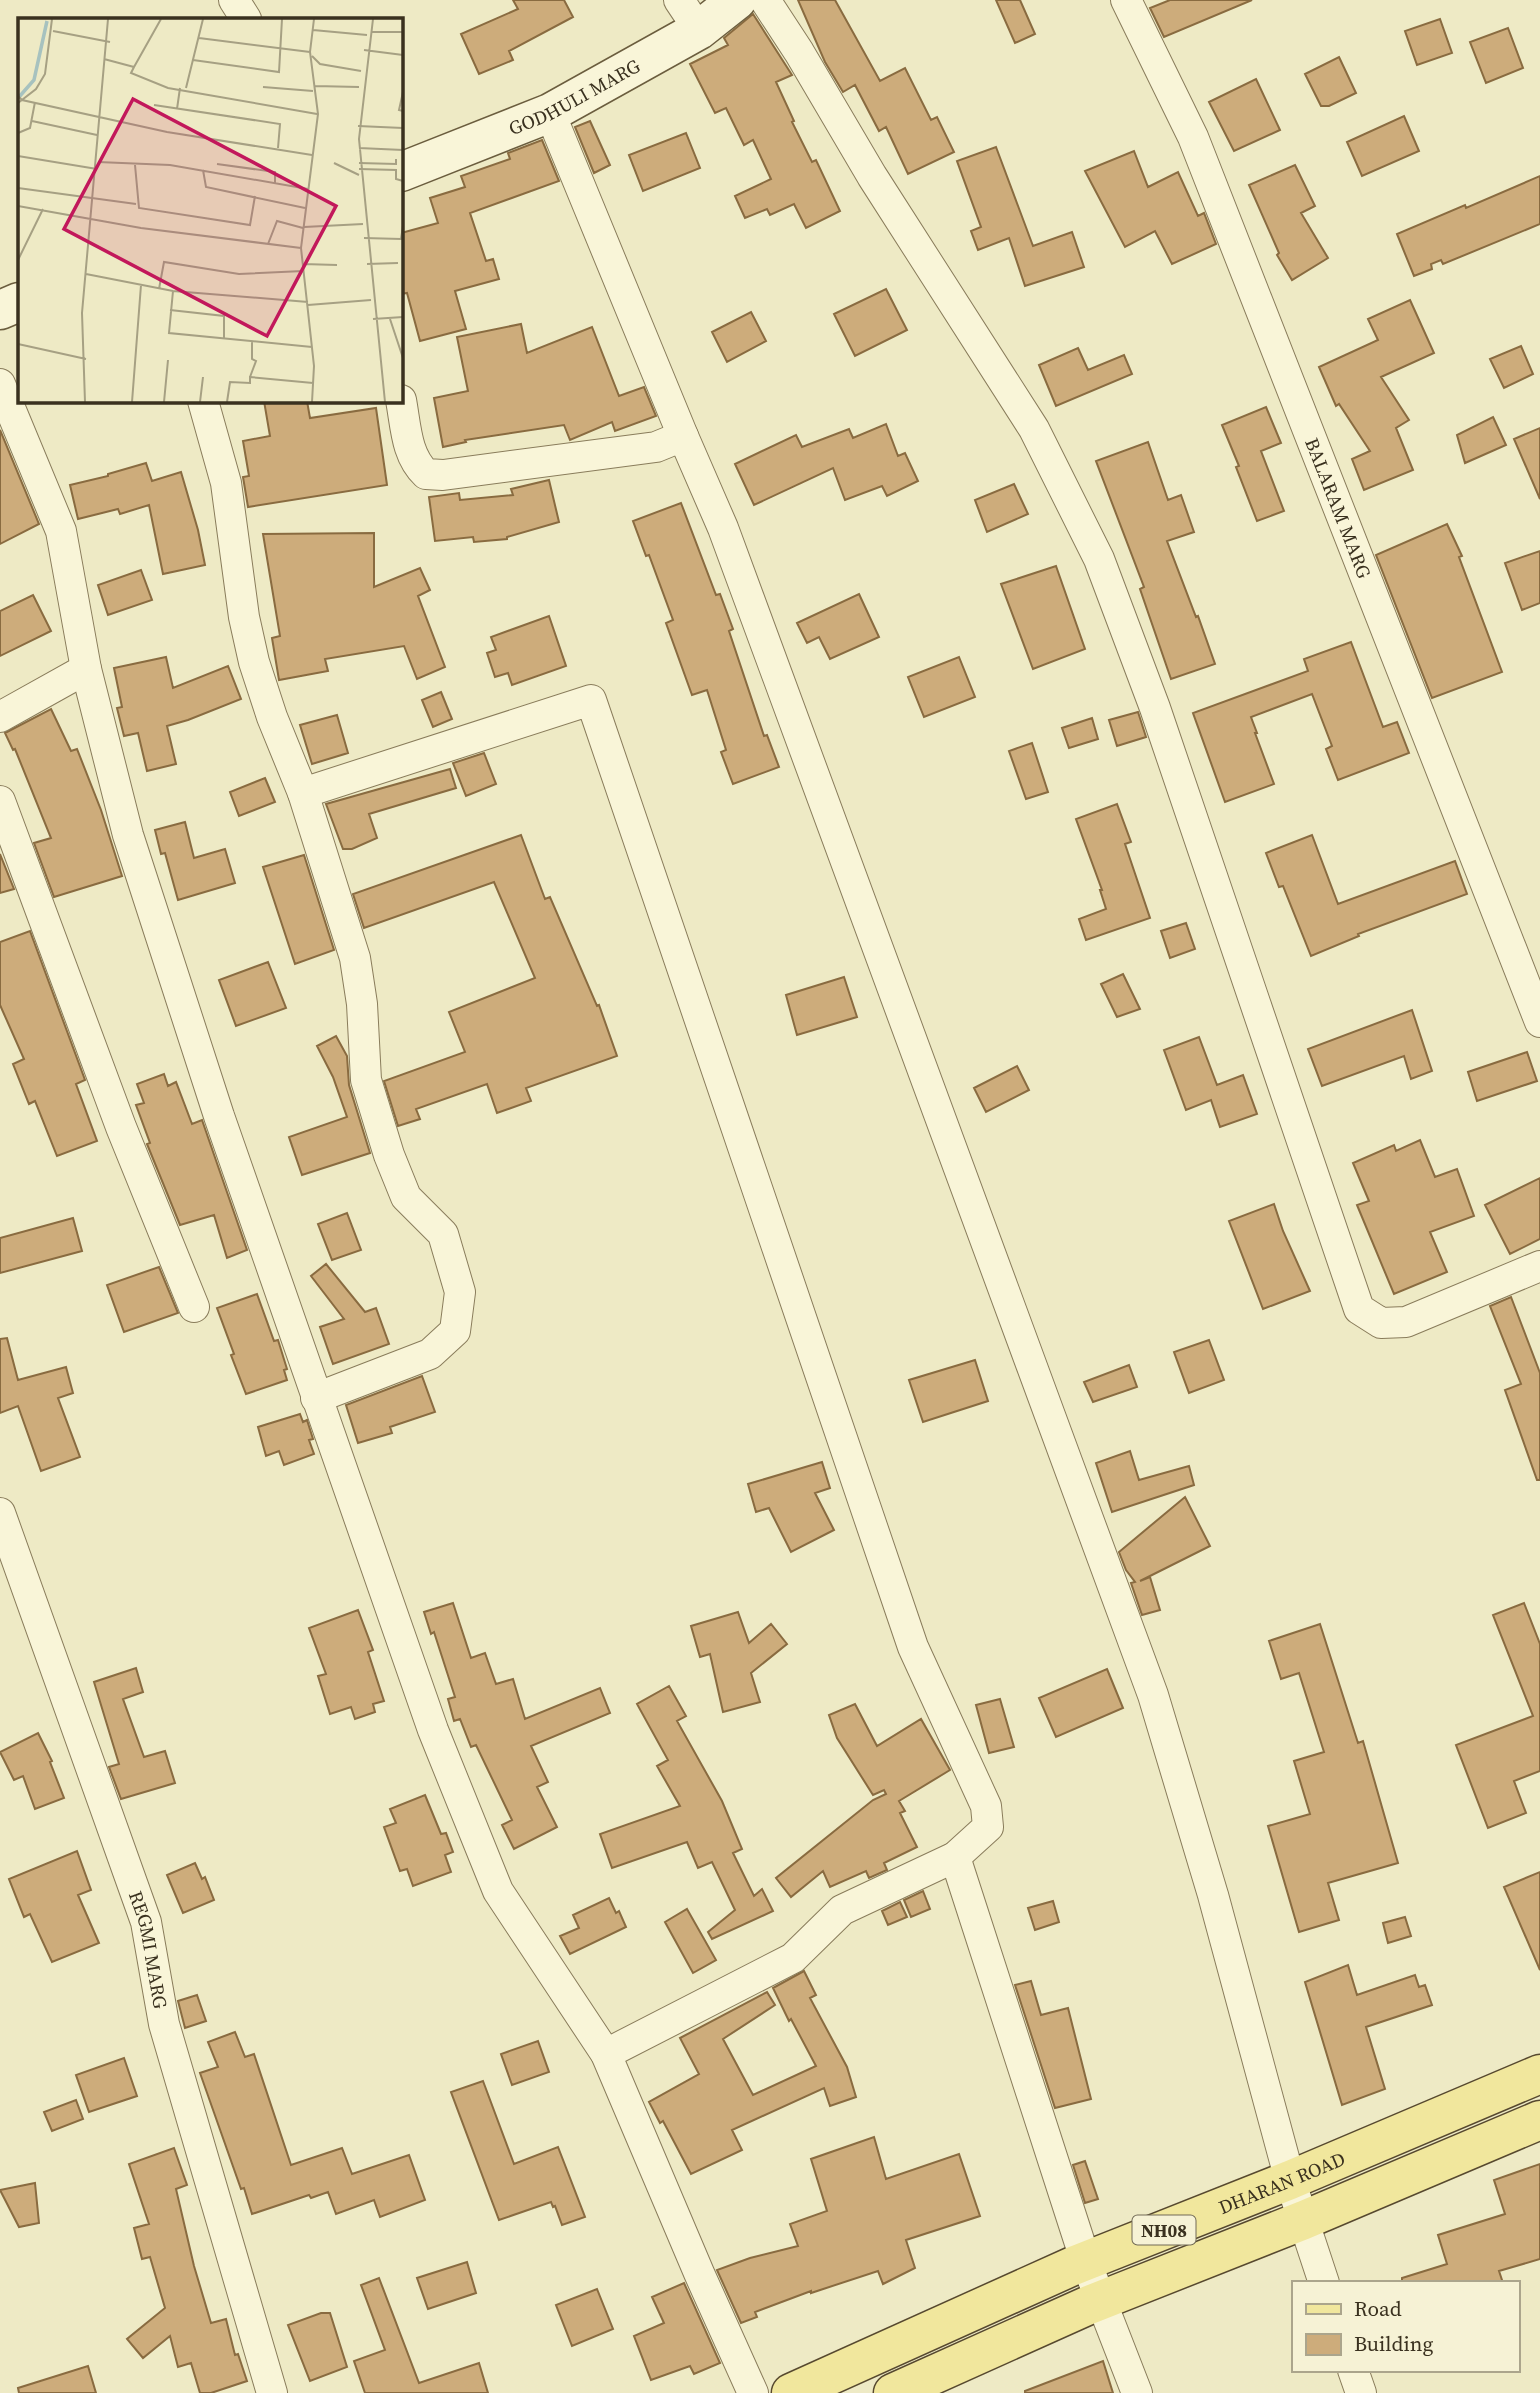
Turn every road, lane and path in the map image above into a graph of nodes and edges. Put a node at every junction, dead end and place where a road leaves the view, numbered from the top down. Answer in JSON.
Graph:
{"nodes":[{"id":1,"x":234,"y":0,"type":"edge"},
{"id":2,"x":737,"y":0,"type":"edge"},
{"id":3,"x":765,"y":0,"type":"edge"},
{"id":4,"x":1126,"y":0,"type":"edge"},
{"id":5,"x":689,"y":15,"type":"edge"},
{"id":6,"x":245,"y":18,"type":"edge"},
{"id":7,"x":550,"y":113,"type":"junction"},
{"id":8,"x":402,"y":172,"type":"edge"},
{"id":9,"x":18,"y":302,"type":"edge"},
{"id":10,"x":0,"y":310,"type":"edge"},
{"id":11,"x":0,"y":384,"type":"edge"},
{"id":12,"x":203,"y":402,"type":"edge"},
{"id":13,"x":401,"y":402,"type":"edge"},
{"id":14,"x":683,"y":436,"type":"junction"},
{"id":15,"x":86,"y":669,"type":"junction"},
{"id":16,"x":0,"y":717,"type":"edge"},
{"id":17,"x":303,"y":793,"type":"junction"},
{"id":18,"x":0,"y":801,"type":"edge"},
{"id":19,"x":1540,"y":1022,"type":"edge"},
{"id":20,"x":1540,"y":1266,"type":"edge"},
{"id":21,"x":194,"y":1307,"type":"dead end"},
{"id":22,"x":316,"y":1398,"type":"junction"},
{"id":23,"x":0,"y":1513,"type":"edge"},
{"id":24,"x":955,"y":1857,"type":"junction"},
{"id":25,"x":606,"y":2054,"type":"junction"},
{"id":26,"x":1540,"y":2074,"type":"edge"},
{"id":27,"x":1540,"y":2120,"type":"edge"},
{"id":28,"x":1290,"y":2180,"type":"junction"},
{"id":29,"x":1304,"y":2220,"type":"junction"},
{"id":30,"x":1086,"y":2262,"type":"junction"},
{"id":31,"x":1323,"y":2281,"type":"edge"},
{"id":32,"x":1102,"y":2300,"type":"junction"},
{"id":33,"x":1354,"y":2372,"type":"edge"},
{"id":34,"x":832,"y":2385,"type":"edge"},
{"id":35,"x":272,"y":2393,"type":"edge"},
{"id":36,"x":753,"y":2393,"type":"edge"},
{"id":37,"x":791,"y":2393,"type":"edge"},
{"id":38,"x":893,"y":2393,"type":"edge"},
{"id":39,"x":1137,"y":2393,"type":"edge"},
{"id":40,"x":1361,"y":2393,"type":"edge"}],
"edges":[{"from":1,"to":6,"type":"street"},
{"from":2,"to":5,"type":"main road","name":"GODHULI MARG"},
{"from":3,"to":20,"type":"street"},
{"from":4,"to":19,"type":"street","name":"BALARAM MARG"},
{"from":5,"to":7,"type":"main road","name":"GODHULI MARG"},
{"from":7,"to":8,"type":"main road","name":"GODHULI MARG"},
{"from":7,"to":14,"type":"street"},
{"from":9,"to":10,"type":"main road"},
{"from":11,"to":15,"type":"street"},
{"from":12,"to":17,"type":"street"},
{"from":13,"to":14,"type":"street"},
{"from":14,"to":28,"type":"street"},
{"from":15,"to":16,"type":"street"},
{"from":15,"to":22,"type":"street"},
{"from":17,"to":22,"type":"street"},
{"from":17,"to":24,"type":"street"},
{"from":18,"to":21,"type":"street"},
{"from":22,"to":25,"type":"street"},
{"from":23,"to":35,"type":"street","name":"REGMI MARG"},
{"from":24,"to":25,"type":"street"},
{"from":24,"to":30,"type":"street"},
{"from":25,"to":36,"type":"street"},
{"from":26,"to":28,"type":"main road","name":"DHARAN ROAD","number":"NH08"},
{"from":27,"to":29,"type":"main road","number":"NH08"},
{"from":28,"to":29,"type":"street"},
{"from":28,"to":30,"type":"main road","name":"DHARAN ROAD","number":"NH08"},
{"from":29,"to":31,"type":"street"},
{"from":29,"to":32,"type":"main road","number":"NH08"},
{"from":30,"to":32,"type":"street"},
{"from":30,"to":34,"type":"main road","name":"DHARAN ROAD","number":"NH08"},
{"from":32,"to":38,"type":"main road","number":"NH08"},
{"from":32,"to":39,"type":"street"},
{"from":33,"to":40,"type":"street"},
{"from":34,"to":37,"type":"main road","name":"DHARAN ROAD","number":"NH08"}]}
